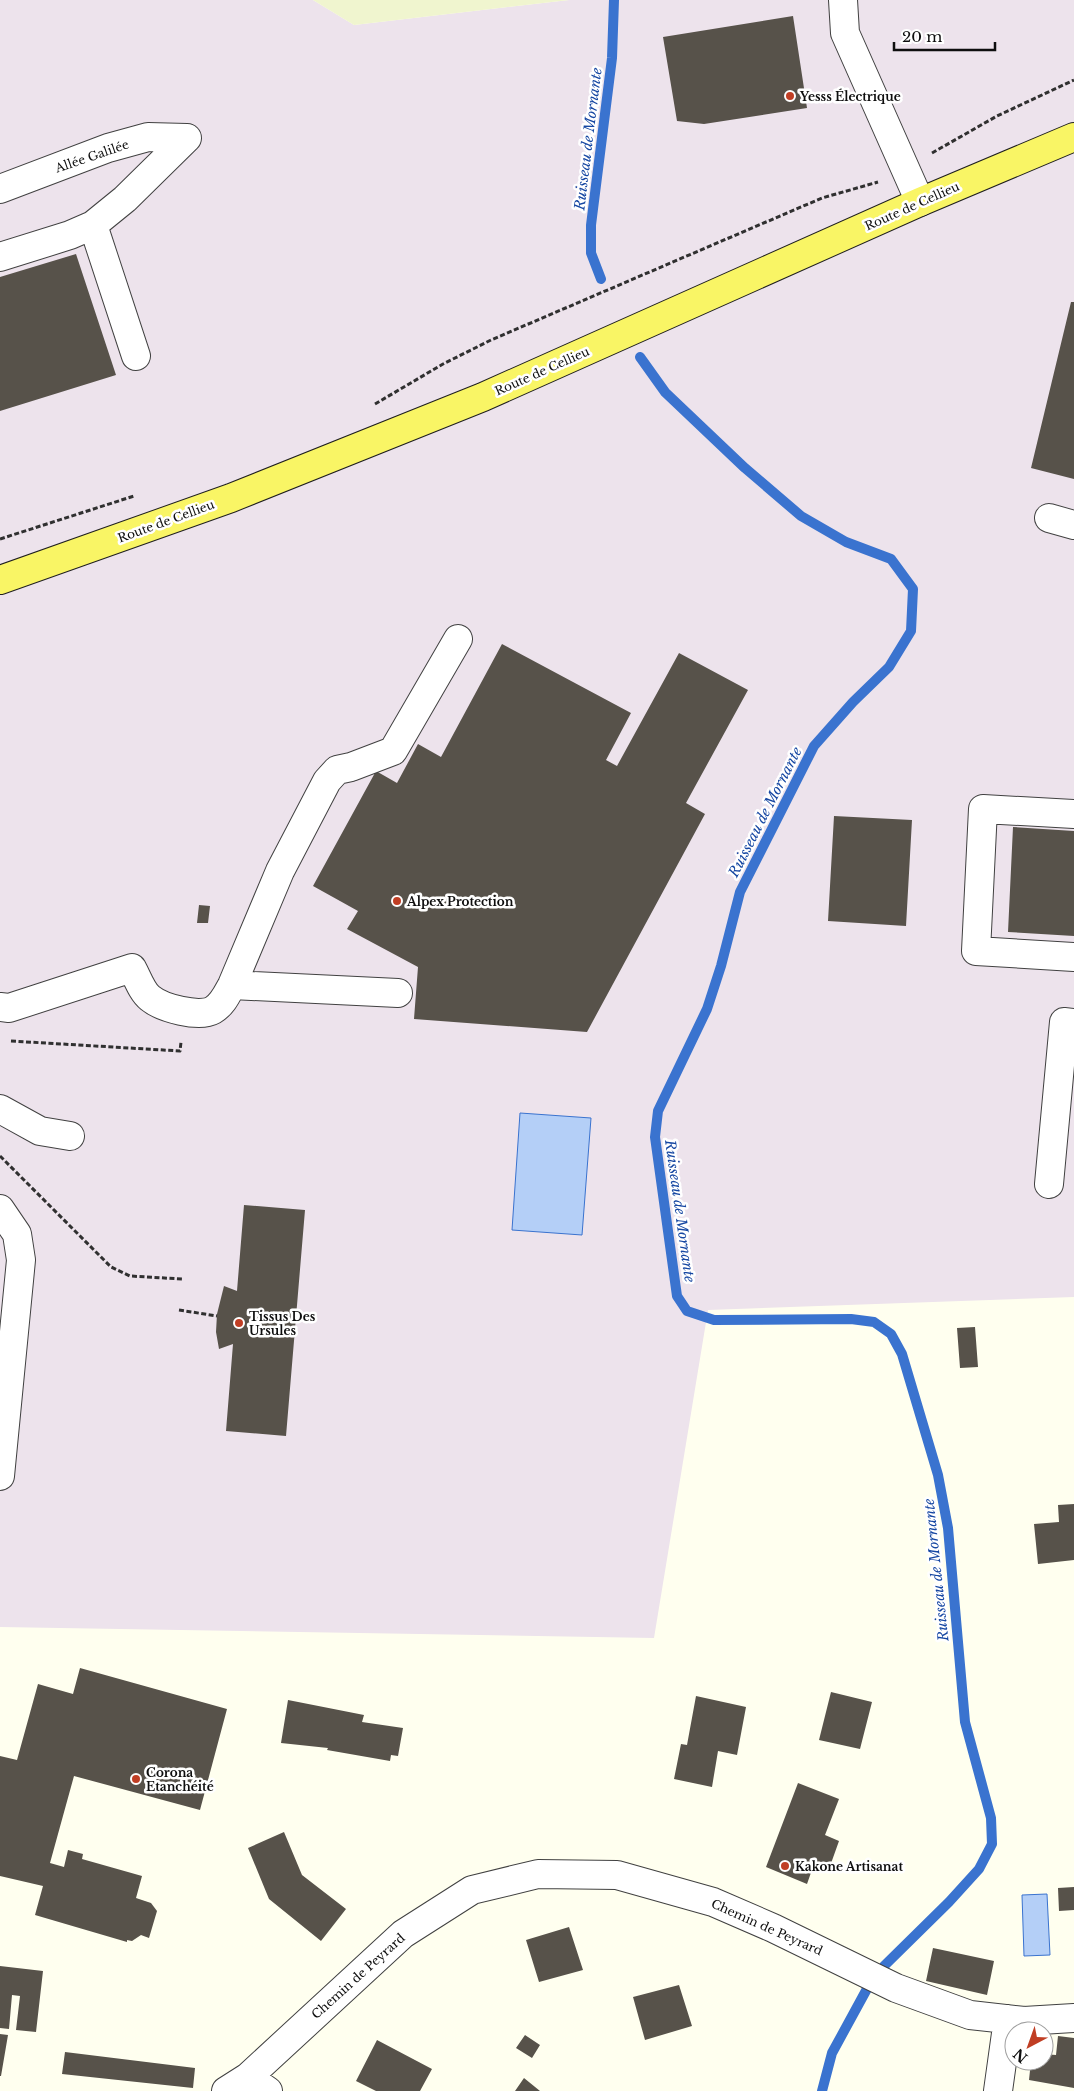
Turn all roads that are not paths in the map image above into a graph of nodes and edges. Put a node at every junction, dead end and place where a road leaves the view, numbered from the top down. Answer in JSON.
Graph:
{"nodes":[{"id":1,"x":842,"y":0,"type":"edge"},
{"id":2,"x":1074,"y":137,"type":"edge"},
{"id":3,"x":0,"y":189,"type":"edge"},
{"id":4,"x":920,"y":202,"type":"junction"},
{"id":5,"x":92,"y":225,"type":"junction"},
{"id":6,"x":0,"y":257,"type":"edge"},
{"id":7,"x":136,"y":356,"type":"dead end"},
{"id":8,"x":0,"y":580,"type":"edge"},
{"id":9,"x":458,"y":639,"type":"dead end"},
{"id":10,"x":1074,"y":814,"type":"edge"},
{"id":11,"x":1074,"y":957,"type":"edge"},
{"id":12,"x":232,"y":985,"type":"junction"},
{"id":13,"x":398,"y":993,"type":"dead end"},
{"id":14,"x":0,"y":1007,"type":"edge"},
{"id":15,"x":1074,"y":1023,"type":"edge"},
{"id":16,"x":0,"y":1109,"type":"edge"},
{"id":17,"x":70,"y":1136,"type":"dead end"},
{"id":18,"x":1050,"y":1184,"type":"dead end"},
{"id":19,"x":0,"y":1209,"type":"edge"},
{"id":20,"x":0,"y":1476,"type":"edge"},
{"id":21,"x":1074,"y":2018,"type":"edge"},
{"id":22,"x":1008,"y":2019,"type":"junction"},
{"id":23,"x":247,"y":2086,"type":"edge"},
{"id":24,"x":998,"y":2091,"type":"edge"}],
"edges":[{"from":1,"to":4,"type":"street"},
{"from":2,"to":4,"type":"main road","name":"Route de Cellieu"},
{"from":3,"to":5,"type":"street","name":"Allée Galilée"},
{"from":4,"to":8,"type":"main road","name":"Route de Cellieu"},
{"from":5,"to":6,"type":"street"},
{"from":5,"to":7,"type":"street"},
{"from":9,"to":12,"type":"street"},
{"from":10,"to":11,"type":"street"},
{"from":12,"to":13,"type":"street"},
{"from":12,"to":14,"type":"street"},
{"from":15,"to":18,"type":"street"},
{"from":16,"to":17,"type":"street"},
{"from":19,"to":20,"type":"street"},
{"from":21,"to":22,"type":"street","name":"Chemin de Peyrard"},
{"from":22,"to":23,"type":"street","name":"Chemin de Peyrard"},
{"from":22,"to":24,"type":"street"}]}
